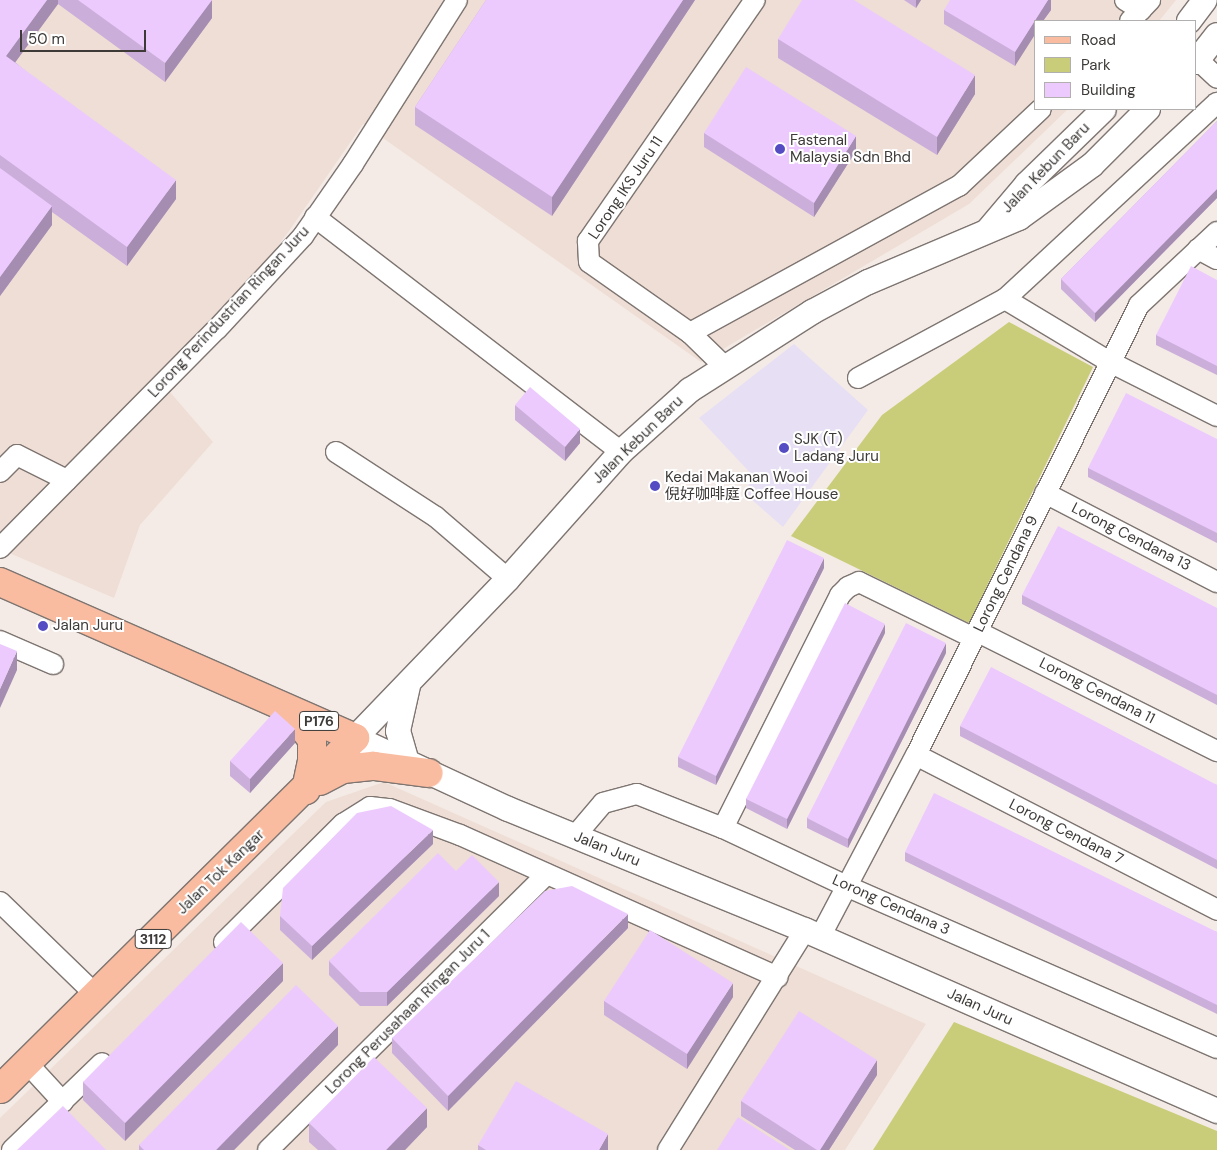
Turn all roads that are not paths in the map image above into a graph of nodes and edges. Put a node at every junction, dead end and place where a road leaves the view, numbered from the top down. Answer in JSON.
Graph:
{"nodes":[{"id":1,"x":457,"y":0,"type":"edge"},
{"id":2,"x":755,"y":0,"type":"edge"},
{"id":3,"x":1205,"y":0,"type":"edge"},
{"id":4,"x":1189,"y":20,"type":"edge"},
{"id":5,"x":1217,"y":35,"type":"edge"},
{"id":6,"x":1197,"y":61,"type":"edge"},
{"id":7,"x":1217,"y":78,"type":"edge"},
{"id":8,"x":1217,"y":103,"type":"edge"},
{"id":9,"x":1040,"y":110,"type":"edge"},
{"id":10,"x":1103,"y":110,"type":"edge"},
{"id":11,"x":1147,"y":110,"type":"edge"},
{"id":12,"x":315,"y":218,"type":"junction"},
{"id":13,"x":989,"y":229,"type":"junction"},
{"id":14,"x":1217,"y":232,"type":"edge"},
{"id":15,"x":1198,"y":249,"type":"junction"},
{"id":16,"x":1217,"y":259,"type":"edge"},
{"id":17,"x":1005,"y":299,"type":"junction"},
{"id":18,"x":690,"y":333,"type":"junction"},
{"id":19,"x":1110,"y":362,"type":"junction"},
{"id":20,"x":725,"y":366,"type":"junction"},
{"id":21,"x":858,"y":378,"type":"dead end"},
{"id":22,"x":1217,"y":416,"type":"edge"},
{"id":23,"x":336,"y":452,"type":"dead end"},
{"id":24,"x":621,"y":452,"type":"junction"},
{"id":25,"x":0,"y":472,"type":"edge"},
{"id":26,"x":67,"y":480,"type":"junction"},
{"id":27,"x":1045,"y":493,"type":"junction"},
{"id":28,"x":0,"y":548,"type":"edge"},
{"id":29,"x":508,"y":579,"type":"junction"},
{"id":30,"x":0,"y":582,"type":"edge"},
{"id":31,"x":1217,"y":582,"type":"edge"},
{"id":32,"x":976,"y":635,"type":"junction"},
{"id":33,"x":0,"y":641,"type":"edge"},
{"id":34,"x":53,"y":664,"type":"dead end"},
{"id":35,"x":408,"y":684,"type":"junction"},
{"id":36,"x":282,"y":704,"type":"junction"},
{"id":37,"x":355,"y":738,"type":"junction"},
{"id":38,"x":1217,"y":751,"type":"edge"},
{"id":39,"x":916,"y":755,"type":"junction"},
{"id":40,"x":418,"y":768,"type":"junction"},
{"id":41,"x":306,"y":790,"type":"junction"},
{"id":42,"x":724,"y":828,"type":"junction"},
{"id":43,"x":575,"y":836,"type":"junction"},
{"id":44,"x":547,"y":874,"type":"junction"},
{"id":45,"x":846,"y":886,"type":"junction"},
{"id":46,"x":0,"y":902,"type":"edge"},
{"id":47,"x":1217,"y":910,"type":"edge"},
{"id":48,"x":812,"y":934,"type":"junction"},
{"id":49,"x":210,"y":956,"type":"edge"},
{"id":50,"x":778,"y":977,"type":"junction"},
{"id":51,"x":96,"y":995,"type":"junction"},
{"id":52,"x":119,"y":1046,"type":"edge"},
{"id":53,"x":1217,"y":1048,"type":"edge"},
{"id":54,"x":27,"y":1063,"type":"junction"},
{"id":55,"x":0,"y":1089,"type":"edge"},
{"id":56,"x":63,"y":1102,"type":"junction"},
{"id":57,"x":1217,"y":1111,"type":"edge"},
{"id":58,"x":12,"y":1150,"type":"edge"},
{"id":59,"x":268,"y":1150,"type":"edge"},
{"id":60,"x":668,"y":1150,"type":"edge"}],
"edges":[{"from":1,"to":12,"type":"street","name":"Lorong Perindustrian Ringan Juru"},
{"from":2,"to":18,"type":"street","name":"Lorong IKS Juru 11"},
{"from":3,"to":4,"type":"street"},
{"from":5,"to":6,"type":"street"},
{"from":6,"to":7,"type":"street"},
{"from":8,"to":17,"type":"street"},
{"from":9,"to":18,"type":"street"},
{"from":10,"to":13,"type":"street","name":"Jalan Kebun Baru"},
{"from":11,"to":13,"type":"street","name":"Jalan Kebun Baru"},
{"from":12,"to":24,"type":"street"},
{"from":12,"to":26,"type":"street","name":"Lorong Perindustrian Ringan Juru"},
{"from":13,"to":20,"type":"street","name":"Jalan Kebun Baru"},
{"from":14,"to":15,"type":"street","name":"Lorong Cendana 9"},
{"from":15,"to":16,"type":"street"},
{"from":15,"to":19,"type":"street","name":"Lorong Cendana 9"},
{"from":17,"to":19,"type":"street"},
{"from":17,"to":21,"type":"street"},
{"from":18,"to":20,"type":"street","name":"Lorong IKS Juru 11"},
{"from":19,"to":22,"type":"street"},
{"from":19,"to":27,"type":"street","name":"Lorong Cendana 9"},
{"from":20,"to":24,"type":"street","name":"Jalan Kebun Baru"},
{"from":23,"to":29,"type":"street"},
{"from":24,"to":29,"type":"street","name":"Jalan Kebun Baru"},
{"from":25,"to":26,"type":"street"},
{"from":26,"to":28,"type":"street","name":"Lorong Perindustrian Ringan Juru"},
{"from":27,"to":31,"type":"street","name":"Lorong Cendana 13"},
{"from":27,"to":32,"type":"street","name":"Lorong Cendana 9"},
{"from":29,"to":35,"type":"street","name":"Jalan Kebun Baru"},
{"from":30,"to":36,"type":"main road","name":"Jalan Juru","number":"P176"},
{"from":32,"to":38,"type":"street","name":"Lorong Cendana 11"},
{"from":32,"to":39,"type":"street","name":"Lorong Cendana 9"},
{"from":32,"to":42,"type":"street","name":"Lorong Cendana 11"},
{"from":33,"to":34,"type":"street"},
{"from":35,"to":37,"type":"street","name":"Jalan Kebun Baru"},
{"from":35,"to":40,"type":"street"},
{"from":36,"to":37,"type":"main road","name":"Jalan Juru","number":"P176"},
{"from":36,"to":41,"type":"main road"},
{"from":37,"to":40,"type":"street","name":"Jalan Juru","number":"P176"},
{"from":37,"to":41,"type":"main road","name":"Jalan Tok Kangar","number":"3112"},
{"from":39,"to":45,"type":"street","name":"Lorong Cendana 9"},
{"from":39,"to":47,"type":"street","name":"Lorong Cendana 7"},
{"from":40,"to":41,"type":"main road"},
{"from":40,"to":43,"type":"street","name":"Jalan Juru","number":"P176"},
{"from":41,"to":51,"type":"main road","name":"Jalan Tok Kangar","number":"3112"},
{"from":42,"to":43,"type":"street","name":"Lorong Cendana 3"},
{"from":42,"to":45,"type":"street","name":"Lorong Cendana 3"},
{"from":43,"to":48,"type":"street","name":"Jalan Juru","number":"P176"},
{"from":44,"to":49,"type":"street"},
{"from":44,"to":50,"type":"street"},
{"from":44,"to":59,"type":"street","name":"Lorong Perusahaan Ringan Juru 1"},
{"from":45,"to":48,"type":"street","name":"Lorong Cendana 9"},
{"from":45,"to":53,"type":"street","name":"Lorong Cendana 3"},
{"from":46,"to":51,"type":"street"},
{"from":48,"to":50,"type":"street","name":"Lorong Cendana 9"},
{"from":48,"to":57,"type":"street","name":"Jalan Juru","number":"P176"},
{"from":50,"to":60,"type":"street","name":"Lorong Cendana 9"},
{"from":51,"to":54,"type":"main road","name":"Jalan Tok Kangar","number":"3112"},
{"from":52,"to":56,"type":"street"},
{"from":54,"to":55,"type":"main road","name":"Jalan Tok Kangar","number":"3112"},
{"from":54,"to":56,"type":"street"},
{"from":56,"to":58,"type":"street"}]}
